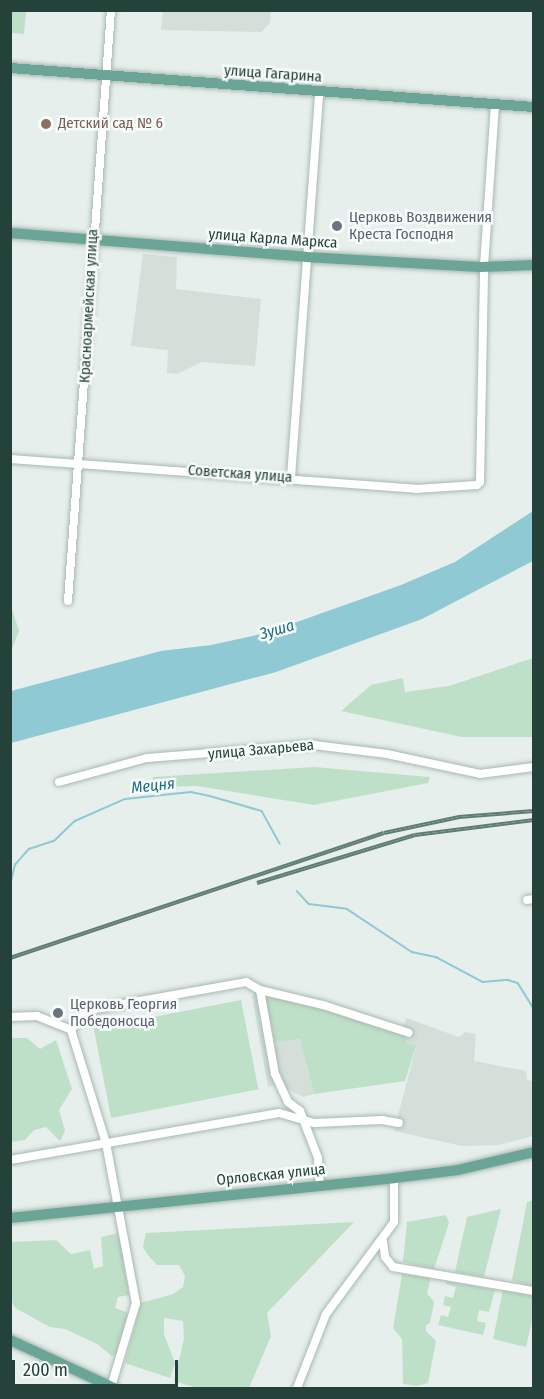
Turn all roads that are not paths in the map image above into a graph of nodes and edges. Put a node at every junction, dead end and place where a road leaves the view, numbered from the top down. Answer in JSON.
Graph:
{"nodes":[{"id":1,"x":111,"y":10,"type":"edge"},
{"id":2,"x":10,"y":68,"type":"edge"},
{"id":3,"x":105,"y":77,"type":"junction"},
{"id":4,"x":319,"y":92,"type":"junction"},
{"id":5,"x":495,"y":105,"type":"junction"},
{"id":6,"x":534,"y":108,"type":"edge"},
{"id":7,"x":10,"y":233,"type":"edge"},
{"id":8,"x":92,"y":239,"type":"junction"},
{"id":9,"x":306,"y":257,"type":"junction"},
{"id":10,"x":534,"y":265,"type":"edge"},
{"id":11,"x":484,"y":266,"type":"junction"},
{"id":12,"x":10,"y":459,"type":"edge"},
{"id":13,"x":80,"y":464,"type":"junction"},
{"id":14,"x":291,"y":477,"type":"junction"},
{"id":15,"x":68,"y":601,"type":"dead end"},
{"id":16,"x":534,"y":767,"type":"edge"},
{"id":17,"x":59,"y":782,"type":"dead end"},
{"id":18,"x":260,"y":990,"type":"junction"},
{"id":19,"x":10,"y":1017,"type":"edge"},
{"id":20,"x":70,"y":1030,"type":"junction"},
{"id":21,"x":409,"y":1033,"type":"dead end"},
{"id":22,"x":304,"y":1121,"type":"junction"},
{"id":23,"x":399,"y":1123,"type":"dead end"},
{"id":24,"x":106,"y":1143,"type":"junction"},
{"id":25,"x":534,"y":1152,"type":"edge"},
{"id":26,"x":10,"y":1160,"type":"edge"},
{"id":27,"x":394,"y":1178,"type":"junction"},
{"id":28,"x":320,"y":1186,"type":"junction"},
{"id":29,"x":116,"y":1206,"type":"junction"},
{"id":30,"x":10,"y":1218,"type":"edge"},
{"id":31,"x":383,"y":1242,"type":"junction"},
{"id":32,"x":534,"y":1291,"type":"edge"},
{"id":33,"x":10,"y":1340,"type":"edge"},
{"id":34,"x":113,"y":1388,"type":"edge"},
{"id":35,"x":297,"y":1389,"type":"edge"}],
"edges":[{"from":1,"to":3,"type":"street","name":"Красноармейская улица"},
{"from":2,"to":3,"type":"main road","name":"улица Гагарина"},
{"from":3,"to":4,"type":"main road","name":"улица Гагарина"},
{"from":3,"to":8,"type":"street","name":"Красноармейская улица"},
{"from":4,"to":5,"type":"main road","name":"улица Гагарина"},
{"from":4,"to":9,"type":"street"},
{"from":5,"to":6,"type":"main road","name":"улица Гагарина"},
{"from":5,"to":11,"type":"street"},
{"from":7,"to":8,"type":"main road","name":"улица Карла Маркса"},
{"from":8,"to":9,"type":"main road","name":"улица Карла Маркса"},
{"from":8,"to":13,"type":"street","name":"Красноармейская улица"},
{"from":9,"to":11,"type":"main road","name":"улица Карла Маркса"},
{"from":9,"to":14,"type":"street"},
{"from":10,"to":11,"type":"main road","name":"улица Карла Маркса"},
{"from":11,"to":14,"type":"street","name":"Советская улица"},
{"from":12,"to":13,"type":"street","name":"Советская улица"},
{"from":13,"to":14,"type":"street","name":"Советская улица"},
{"from":13,"to":15,"type":"street","name":"Красноармейская улица"},
{"from":16,"to":17,"type":"street","name":"улица Захарьева"},
{"from":18,"to":20,"type":"street"},
{"from":18,"to":21,"type":"street"},
{"from":18,"to":22,"type":"street"},
{"from":19,"to":20,"type":"street"},
{"from":20,"to":24,"type":"street"},
{"from":22,"to":23,"type":"street"},
{"from":22,"to":24,"type":"street"},
{"from":22,"to":28,"type":"street"},
{"from":24,"to":26,"type":"street"},
{"from":24,"to":29,"type":"street"},
{"from":25,"to":27,"type":"main road","name":"Орловская улица"},
{"from":27,"to":28,"type":"main road","name":"Орловская улица"},
{"from":27,"to":31,"type":"street"},
{"from":28,"to":29,"type":"main road","name":"Орловская улица"},
{"from":29,"to":30,"type":"main road","name":"Орловская улица"},
{"from":29,"to":34,"type":"street"},
{"from":31,"to":32,"type":"street"},
{"from":31,"to":35,"type":"street"},
{"from":33,"to":34,"type":"main road"}]}
